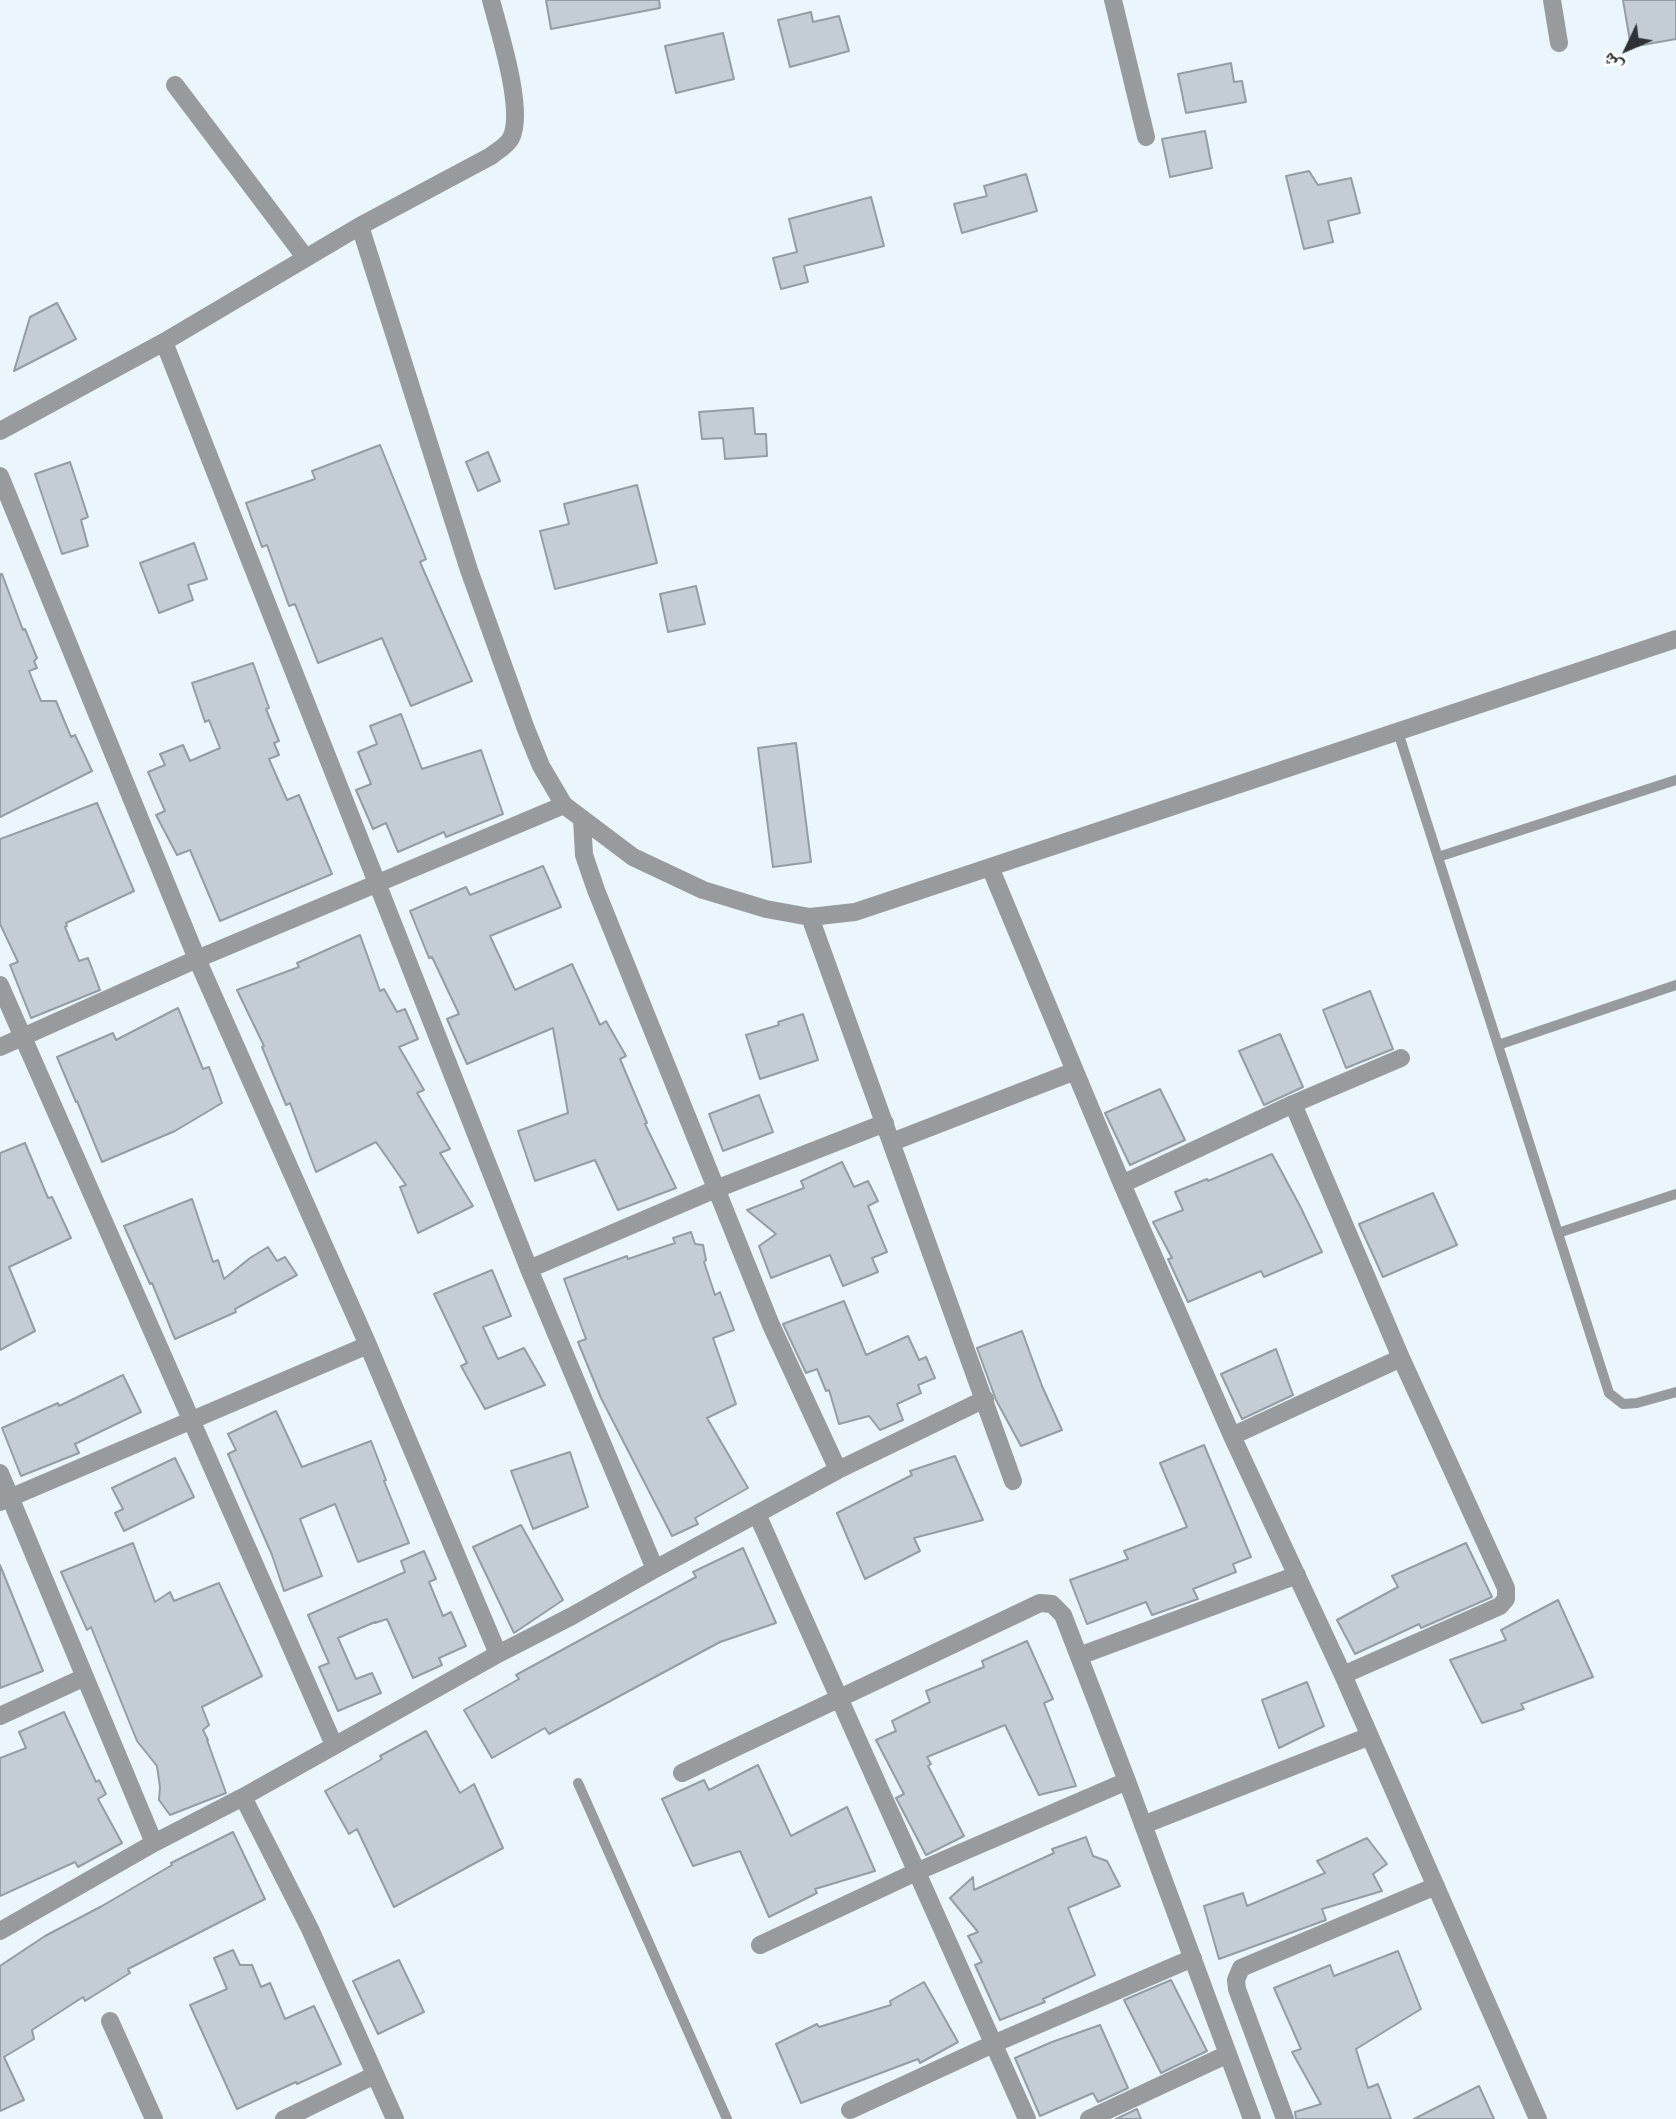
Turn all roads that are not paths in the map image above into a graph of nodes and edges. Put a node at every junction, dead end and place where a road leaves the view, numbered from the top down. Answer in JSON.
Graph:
{"nodes":[{"id":1,"x":491,"y":0,"type":"edge"},
{"id":2,"x":1113,"y":0,"type":"edge"},
{"id":3,"x":1552,"y":0,"type":"edge"},
{"id":4,"x":1559,"y":43,"type":"dead end"},
{"id":5,"x":175,"y":85,"type":"dead end"},
{"id":6,"x":1146,"y":137,"type":"dead end"},
{"id":7,"x":359,"y":226,"type":"junction"},
{"id":8,"x":305,"y":257,"type":"junction"},
{"id":9,"x":164,"y":342,"type":"junction"},
{"id":10,"x":0,"y":430,"type":"edge"},
{"id":11,"x":0,"y":476,"type":"edge"},
{"id":12,"x":1676,"y":639,"type":"edge"},
{"id":13,"x":1398,"y":732,"type":"junction"},
{"id":14,"x":1676,"y":780,"type":"edge"},
{"id":15,"x":564,"y":805,"type":"junction"},
{"id":16,"x":582,"y":819,"type":"junction"},
{"id":17,"x":1438,"y":857,"type":"junction"},
{"id":18,"x":989,"y":867,"type":"junction"},
{"id":19,"x":376,"y":882,"type":"junction"},
{"id":20,"x":810,"y":917,"type":"junction"},
{"id":21,"x":197,"y":959,"type":"junction"},
{"id":22,"x":0,"y":985,"type":"edge"},
{"id":23,"x":1676,"y":985,"type":"edge"},
{"id":24,"x":23,"y":1037,"type":"junction"},
{"id":25,"x":1498,"y":1045,"type":"junction"},
{"id":26,"x":0,"y":1047,"type":"edge"},
{"id":27,"x":1401,"y":1058,"type":"dead end"},
{"id":28,"x":1074,"y":1071,"type":"junction"},
{"id":29,"x":1293,"y":1104,"type":"junction"},
{"id":30,"x":885,"y":1123,"type":"junction"},
{"id":31,"x":892,"y":1142,"type":"junction"},
{"id":32,"x":1122,"y":1184,"type":"junction"},
{"id":33,"x":716,"y":1189,"type":"junction"},
{"id":34,"x":1676,"y":1194,"type":"edge"},
{"id":35,"x":1558,"y":1233,"type":"junction"},
{"id":36,"x":528,"y":1269,"type":"junction"},
{"id":37,"x":368,"y":1346,"type":"junction"},
{"id":38,"x":1401,"y":1358,"type":"junction"},
{"id":39,"x":1676,"y":1392,"type":"edge"},
{"id":40,"x":985,"y":1399,"type":"junction"},
{"id":41,"x":191,"y":1421,"type":"junction"},
{"id":42,"x":1232,"y":1436,"type":"junction"},
{"id":43,"x":838,"y":1471,"type":"junction"},
{"id":44,"x":0,"y":1474,"type":"edge"},
{"id":45,"x":1013,"y":1481,"type":"dead end"},
{"id":46,"x":5,"y":1499,"type":"edge"},
{"id":47,"x":757,"y":1514,"type":"junction"},
{"id":48,"x":655,"y":1569,"type":"junction"},
{"id":49,"x":1297,"y":1575,"type":"junction"},
{"id":50,"x":498,"y":1654,"type":"junction"},
{"id":51,"x":1079,"y":1657,"type":"junction"},
{"id":52,"x":1343,"y":1675,"type":"junction"},
{"id":53,"x":85,"y":1677,"type":"junction"},
{"id":54,"x":838,"y":1697,"type":"junction"},
{"id":55,"x":0,"y":1716,"type":"edge"},
{"id":56,"x":1370,"y":1735,"type":"junction"},
{"id":57,"x":334,"y":1745,"type":"junction"},
{"id":58,"x":681,"y":1773,"type":"dead end"},
{"id":59,"x":1127,"y":1782,"type":"junction"},
{"id":60,"x":578,"y":1783,"type":"dead end"},
{"id":61,"x":243,"y":1797,"type":"junction"},
{"id":62,"x":1143,"y":1825,"type":"junction"},
{"id":63,"x":154,"y":1843,"type":"junction"},
{"id":64,"x":916,"y":1872,"type":"junction"},
{"id":65,"x":1436,"y":1886,"type":"junction"},
{"id":66,"x":0,"y":1931,"type":"edge"},
{"id":67,"x":760,"y":1945,"type":"dead end"},
{"id":68,"x":1193,"y":1958,"type":"junction"},
{"id":69,"x":110,"y":2021,"type":"dead end"},
{"id":70,"x":993,"y":2044,"type":"junction"},
{"id":71,"x":1228,"y":2054,"type":"junction"},
{"id":72,"x":375,"y":2075,"type":"junction"},
{"id":73,"x":850,"y":2110,"type":"dead end"},
{"id":74,"x":154,"y":2119,"type":"edge"},
{"id":75,"x":285,"y":2119,"type":"edge"},
{"id":76,"x":395,"y":2119,"type":"edge"},
{"id":77,"x":727,"y":2119,"type":"edge"},
{"id":78,"x":1027,"y":2119,"type":"edge"},
{"id":79,"x":1089,"y":2119,"type":"edge"},
{"id":80,"x":1252,"y":2119,"type":"edge"},
{"id":81,"x":1284,"y":2119,"type":"edge"},
{"id":82,"x":1538,"y":2119,"type":"edge"}],
"edges":[{"from":1,"to":7,"type":"street"},
{"from":2,"to":6,"type":"street"},
{"from":3,"to":4,"type":"street"},
{"from":5,"to":8,"type":"street"},
{"from":7,"to":8,"type":"street"},
{"from":7,"to":15,"type":"street"},
{"from":8,"to":9,"type":"street"},
{"from":9,"to":10,"type":"street"},
{"from":9,"to":19,"type":"street"},
{"from":11,"to":21,"type":"street"},
{"from":12,"to":13,"type":"street"},
{"from":13,"to":17,"type":"lane"},
{"from":13,"to":18,"type":"street"},
{"from":14,"to":17,"type":"lane"},
{"from":15,"to":16,"type":"street"},
{"from":15,"to":19,"type":"street"},
{"from":16,"to":20,"type":"street"},
{"from":16,"to":33,"type":"street"},
{"from":17,"to":25,"type":"lane"},
{"from":18,"to":20,"type":"street"},
{"from":18,"to":28,"type":"street"},
{"from":19,"to":21,"type":"street"},
{"from":19,"to":36,"type":"street"},
{"from":20,"to":30,"type":"street"},
{"from":21,"to":24,"type":"street"},
{"from":21,"to":37,"type":"street"},
{"from":22,"to":24,"type":"street"},
{"from":23,"to":25,"type":"lane"},
{"from":24,"to":26,"type":"street"},
{"from":24,"to":41,"type":"street"},
{"from":25,"to":35,"type":"lane"},
{"from":27,"to":29,"type":"street"},
{"from":28,"to":31,"type":"street"},
{"from":28,"to":32,"type":"street"},
{"from":29,"to":32,"type":"street"},
{"from":29,"to":38,"type":"street"},
{"from":30,"to":31,"type":"street"},
{"from":30,"to":33,"type":"street"},
{"from":31,"to":40,"type":"street"},
{"from":32,"to":42,"type":"street"},
{"from":33,"to":36,"type":"street"},
{"from":33,"to":43,"type":"street"},
{"from":34,"to":35,"type":"lane"},
{"from":35,"to":39,"type":"lane"},
{"from":36,"to":48,"type":"street"},
{"from":37,"to":41,"type":"street"},
{"from":37,"to":50,"type":"street"},
{"from":38,"to":42,"type":"street"},
{"from":38,"to":52,"type":"street"},
{"from":40,"to":43,"type":"street"},
{"from":40,"to":45,"type":"street"},
{"from":41,"to":46,"type":"street"},
{"from":41,"to":57,"type":"street"},
{"from":42,"to":49,"type":"street"},
{"from":43,"to":47,"type":"street"},
{"from":44,"to":46,"type":"street"},
{"from":46,"to":53,"type":"street"},
{"from":47,"to":48,"type":"street"},
{"from":47,"to":54,"type":"street"},
{"from":48,"to":50,"type":"street"},
{"from":49,"to":51,"type":"street"},
{"from":49,"to":52,"type":"street"},
{"from":50,"to":57,"type":"street"},
{"from":51,"to":54,"type":"street"},
{"from":51,"to":59,"type":"street"},
{"from":52,"to":56,"type":"street"},
{"from":53,"to":55,"type":"street"},
{"from":53,"to":63,"type":"street"},
{"from":54,"to":58,"type":"street"},
{"from":54,"to":64,"type":"street"},
{"from":56,"to":62,"type":"street"},
{"from":56,"to":65,"type":"street"},
{"from":57,"to":61,"type":"street"},
{"from":59,"to":62,"type":"street"},
{"from":59,"to":64,"type":"street"},
{"from":60,"to":77,"type":"lane"},
{"from":61,"to":63,"type":"street"},
{"from":61,"to":72,"type":"street"},
{"from":62,"to":68,"type":"street"},
{"from":63,"to":66,"type":"street"},
{"from":64,"to":67,"type":"street"},
{"from":64,"to":70,"type":"street"},
{"from":65,"to":81,"type":"street"},
{"from":65,"to":82,"type":"street"},
{"from":68,"to":70,"type":"street"},
{"from":68,"to":71,"type":"street"},
{"from":69,"to":74,"type":"street"},
{"from":70,"to":73,"type":"street"},
{"from":70,"to":78,"type":"street"},
{"from":71,"to":79,"type":"street"},
{"from":71,"to":80,"type":"street"},
{"from":72,"to":75,"type":"street"},
{"from":72,"to":76,"type":"street"}]}
